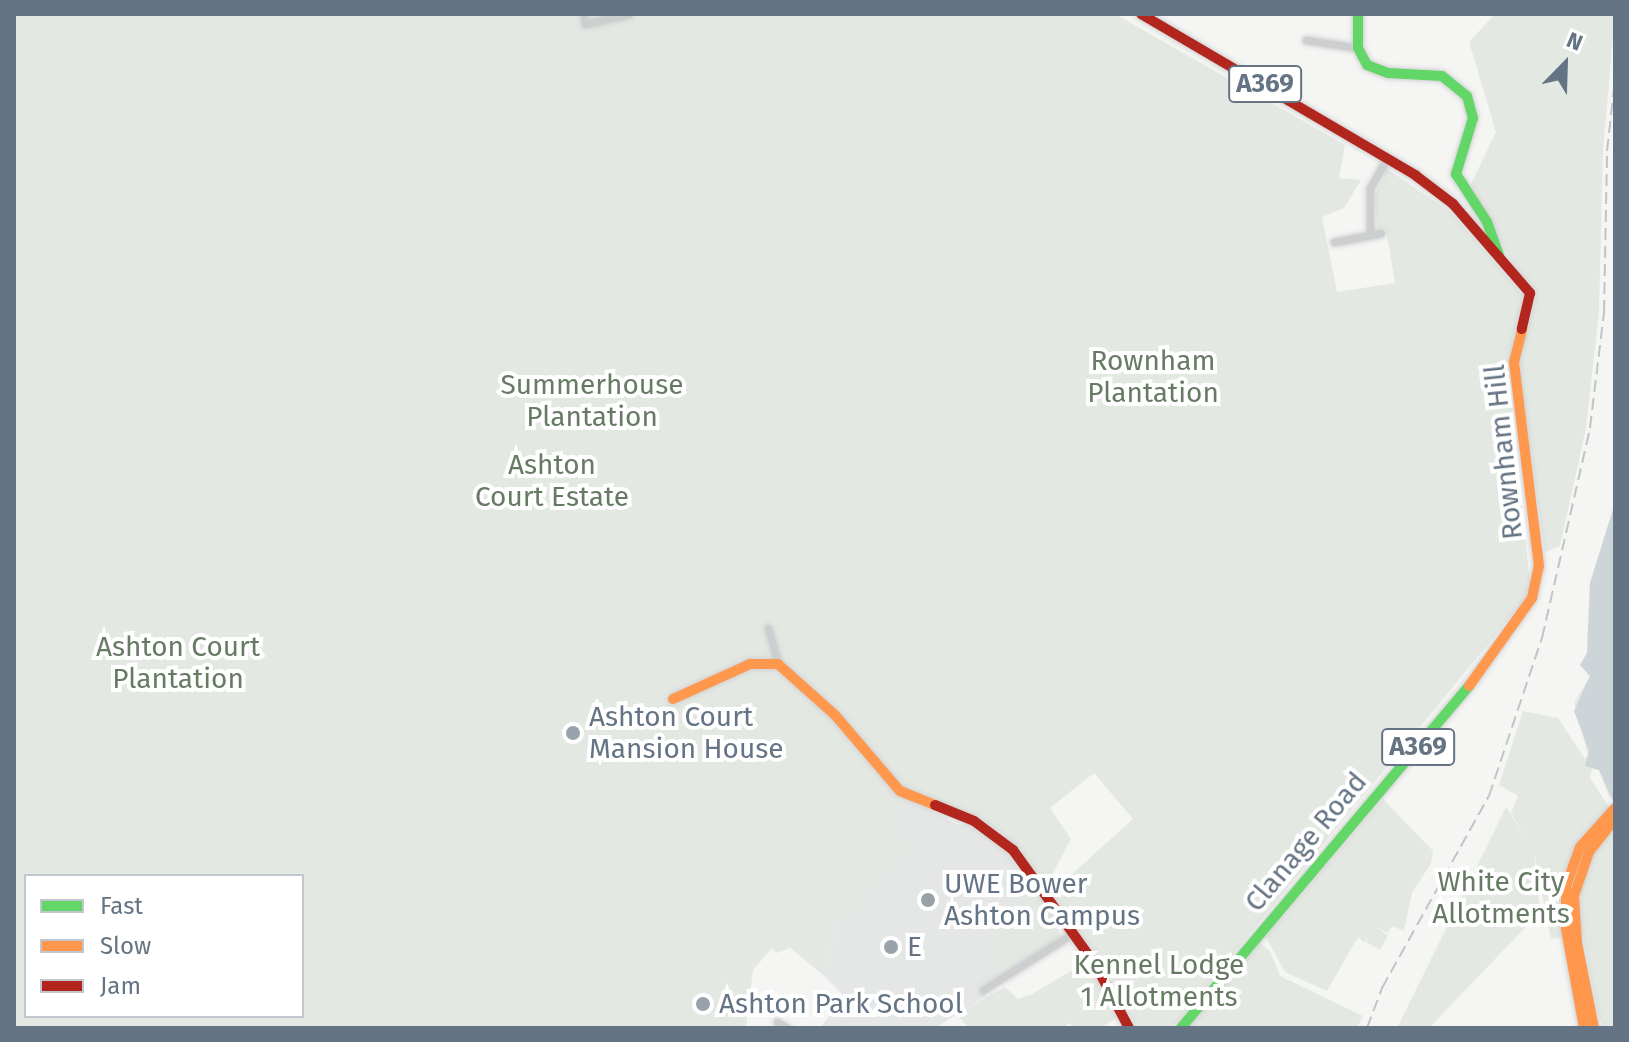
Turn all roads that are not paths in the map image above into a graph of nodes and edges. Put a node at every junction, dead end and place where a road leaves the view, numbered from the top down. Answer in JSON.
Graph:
{"nodes":[{"id":1,"x":584,"y":14,"type":"edge"},
{"id":2,"x":629,"y":14,"type":"edge"},
{"id":3,"x":1141,"y":14,"type":"edge"},
{"id":4,"x":1358,"y":14,"type":"edge"},
{"id":5,"x":1306,"y":40,"type":"dead end"},
{"id":6,"x":1358,"y":48,"type":"junction"},
{"id":7,"x":1387,"y":158,"type":"junction"},
{"id":8,"x":1381,"y":233,"type":"dead end"},
{"id":9,"x":1370,"y":235,"type":"junction"},
{"id":10,"x":1334,"y":242,"type":"dead end"},
{"id":11,"x":1499,"y":255,"type":"junction"},
{"id":12,"x":1539,"y":566,"type":"joint"},
{"id":13,"x":768,"y":628,"type":"dead end"},
{"id":14,"x":778,"y":664,"type":"junction"},
{"id":15,"x":673,"y":699,"type":"dead end"},
{"id":16,"x":1615,"y":808,"type":"edge"},
{"id":17,"x":1615,"y":819,"type":"edge"},
{"id":18,"x":1073,"y":933,"type":"junction"},
{"id":19,"x":983,"y":990,"type":"dead end"},
{"id":20,"x":777,"y":1022,"type":"dead end"},
{"id":21,"x":787,"y":1028,"type":"edge"},
{"id":22,"x":1129,"y":1028,"type":"edge"},
{"id":23,"x":1181,"y":1028,"type":"edge"},
{"id":24,"x":1584,"y":1028,"type":"edge"},
{"id":25,"x":1594,"y":1028,"type":"edge"}],
"edges":[{"from":1,"to":2,"type":"street"},
{"from":3,"to":7,"type":"main road","name":"Rownham Hill","number":"A369"},
{"from":4,"to":6,"type":"main road"},
{"from":5,"to":6,"type":"street"},
{"from":6,"to":11,"type":"main road"},
{"from":7,"to":9,"type":"street"},
{"from":7,"to":11,"type":"main road","name":"Rownham Hill","number":"A369"},
{"from":8,"to":9,"type":"street"},
{"from":9,"to":10,"type":"street"},
{"from":11,"to":12,"type":"main road","name":"Rownham Hill","number":"A369"},
{"from":12,"to":23,"type":"main road","name":"Clanage Road","number":"A369"},
{"from":13,"to":14,"type":"street"},
{"from":14,"to":15,"type":"main road"},
{"from":14,"to":18,"type":"main road"},
{"from":16,"to":24,"type":"main road"},
{"from":17,"to":25,"type":"main road"},
{"from":18,"to":19,"type":"street"},
{"from":18,"to":22,"type":"main road"},
{"from":20,"to":21,"type":"street"}]}
